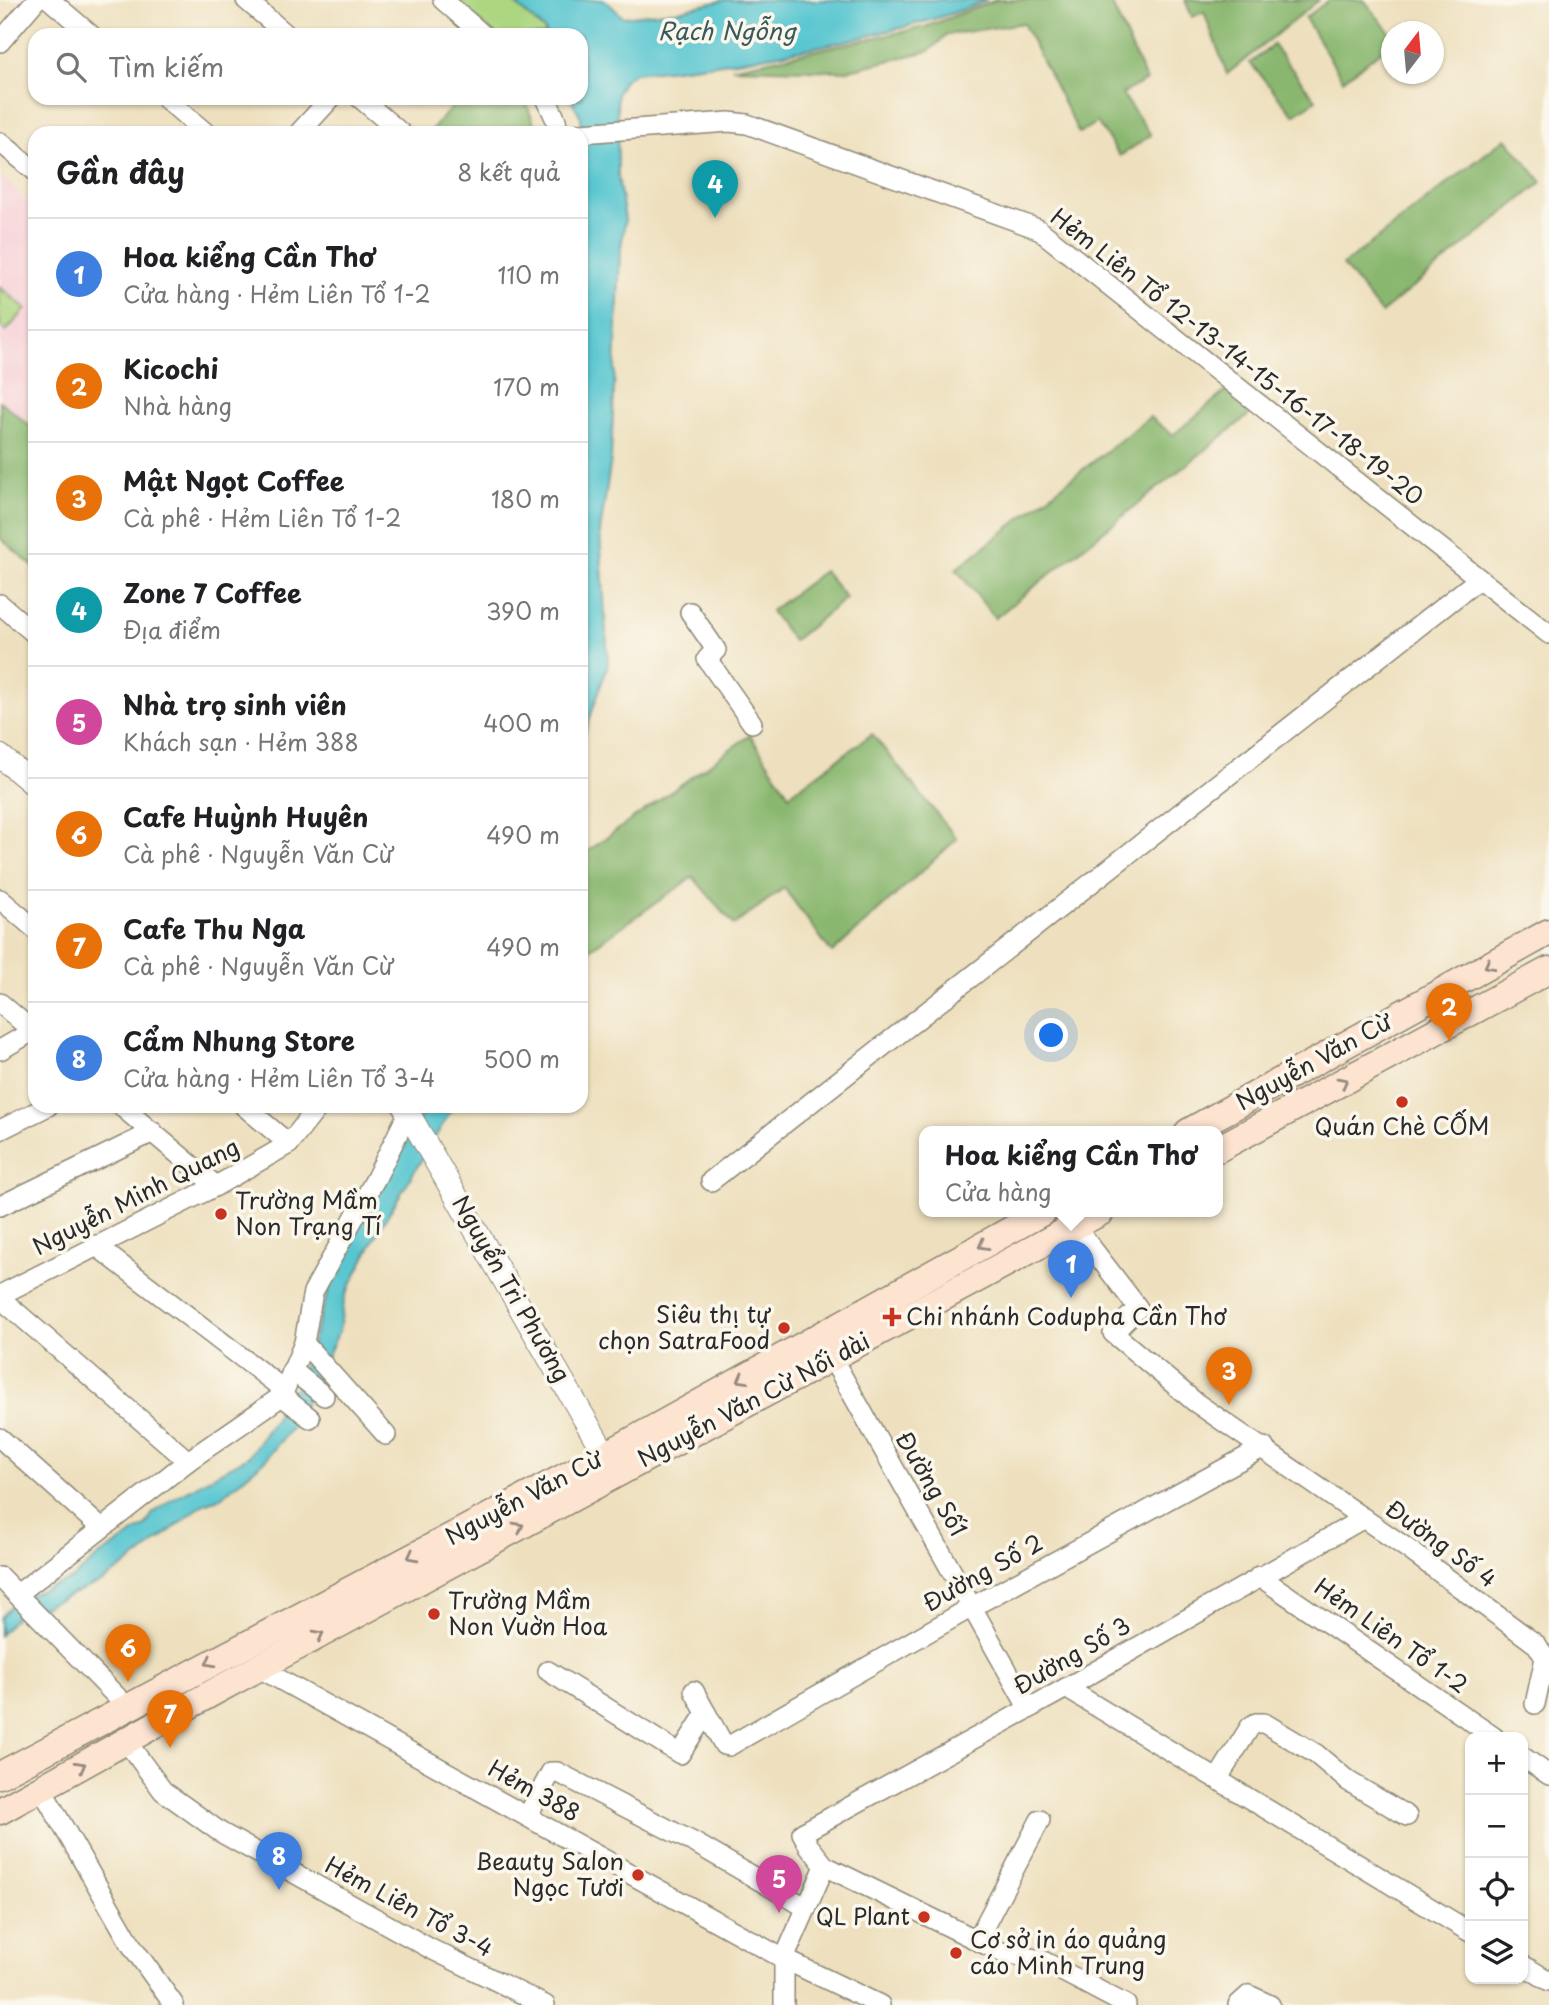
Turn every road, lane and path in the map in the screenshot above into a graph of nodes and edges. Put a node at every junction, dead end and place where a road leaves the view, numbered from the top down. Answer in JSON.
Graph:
{"nodes":[{"id":1,"x":36,"y":0,"type":"edge"},
{"id":2,"x":50,"y":0,"type":"edge"},
{"id":3,"x":246,"y":0,"type":"edge"},
{"id":4,"x":443,"y":0,"type":"edge"},
{"id":5,"x":84,"y":28,"type":"edge"},
{"id":6,"x":279,"y":28,"type":"edge"},
{"id":7,"x":476,"y":28,"type":"edge"},
{"id":8,"x":0,"y":42,"type":"edge"},
{"id":9,"x":173,"y":105,"type":"edge"},
{"id":10,"x":325,"y":105,"type":"edge"},
{"id":11,"x":368,"y":105,"type":"edge"},
{"id":12,"x":549,"y":105,"type":"edge"},
{"id":13,"x":198,"y":126,"type":"edge"},
{"id":14,"x":305,"y":126,"type":"edge"},
{"id":15,"x":393,"y":126,"type":"edge"},
{"id":16,"x":557,"y":126,"type":"edge"},
{"id":17,"x":588,"y":133,"type":"edge"},
{"id":18,"x":0,"y":142,"type":"edge"},
{"id":19,"x":28,"y":165,"type":"edge"},
{"id":20,"x":1479,"y":579,"type":"junction"},
{"id":21,"x":0,"y":604,"type":"edge"},
{"id":22,"x":690,"y":611,"type":"dead end"},
{"id":23,"x":28,"y":628,"type":"edge"},
{"id":24,"x":1549,"y":634,"type":"edge"},
{"id":25,"x":752,"y":723,"type":"dead end"},
{"id":26,"x":0,"y":755,"type":"edge"},
{"id":27,"x":28,"y":779,"type":"edge"},
{"id":28,"x":0,"y":899,"type":"edge"},
{"id":29,"x":28,"y":923,"type":"edge"},
{"id":30,"x":1549,"y":932,"type":"edge"},
{"id":31,"x":1549,"y":970,"type":"edge"},
{"id":32,"x":0,"y":1003,"type":"edge"},
{"id":33,"x":28,"y":1027,"type":"edge"},
{"id":34,"x":28,"y":1035,"type":"edge"},
{"id":35,"x":0,"y":1050,"type":"edge"},
{"id":36,"x":1287,"y":1077,"type":"junction"},
{"id":37,"x":1303,"y":1103,"type":"junction"},
{"id":38,"x":34,"y":1113,"type":"edge"},
{"id":39,"x":130,"y":1113,"type":"edge"},
{"id":40,"x":252,"y":1113,"type":"edge"},
{"id":41,"x":313,"y":1113,"type":"edge"},
{"id":42,"x":407,"y":1113,"type":"edge"},
{"id":43,"x":410,"y":1113,"type":"edge"},
{"id":44,"x":1199,"y":1126,"type":"edge"},
{"id":45,"x":0,"y":1130,"type":"edge"},
{"id":46,"x":153,"y":1132,"type":"junction"},
{"id":47,"x":289,"y":1144,"type":"junction"},
{"id":48,"x":1223,"y":1146,"type":"edge"},
{"id":49,"x":711,"y":1181,"type":"dead end"},
{"id":50,"x":216,"y":1186,"type":"junction"},
{"id":51,"x":0,"y":1206,"type":"edge"},
{"id":52,"x":1034,"y":1217,"type":"edge"},
{"id":53,"x":1092,"y":1217,"type":"edge"},
{"id":54,"x":1075,"y":1226,"type":"junction"},
{"id":55,"x":95,"y":1245,"type":"junction"},
{"id":56,"x":0,"y":1296,"type":"edge"},
{"id":57,"x":306,"y":1346,"type":"junction"},
{"id":58,"x":832,"y":1358,"type":"junction"},
{"id":59,"x":295,"y":1373,"type":"junction"},
{"id":60,"x":319,"y":1392,"type":"dead end"},
{"id":61,"x":284,"y":1395,"type":"junction"},
{"id":62,"x":306,"y":1416,"type":"dead end"},
{"id":63,"x":386,"y":1435,"type":"dead end"},
{"id":64,"x":0,"y":1438,"type":"edge"},
{"id":65,"x":1264,"y":1447,"type":"junction"},
{"id":66,"x":188,"y":1461,"type":"junction"},
{"id":67,"x":611,"y":1464,"type":"junction"},
{"id":68,"x":1364,"y":1518,"type":"junction"},
{"id":69,"x":101,"y":1528,"type":"junction"},
{"id":70,"x":1259,"y":1576,"type":"junction"},
{"id":71,"x":0,"y":1577,"type":"edge"},
{"id":72,"x":20,"y":1594,"type":"junction"},
{"id":73,"x":972,"y":1607,"type":"junction"},
{"id":74,"x":259,"y":1668,"type":"junction"},
{"id":75,"x":548,"y":1671,"type":"dead end"},
{"id":76,"x":1066,"y":1688,"type":"junction"},
{"id":77,"x":694,"y":1691,"type":"dead end"},
{"id":78,"x":1535,"y":1704,"type":"dead end"},
{"id":79,"x":126,"y":1706,"type":"junction"},
{"id":80,"x":1029,"y":1709,"type":"junction"},
{"id":81,"x":706,"y":1713,"type":"junction"},
{"id":82,"x":1487,"y":1732,"type":"edge"},
{"id":83,"x":126,"y":1741,"type":"junction"},
{"id":84,"x":1528,"y":1760,"type":"edge"},
{"id":85,"x":0,"y":1775,"type":"edge"},
{"id":86,"x":1549,"y":1775,"type":"edge"},
{"id":87,"x":1218,"y":1778,"type":"junction"},
{"id":88,"x":41,"y":1788,"type":"junction"},
{"id":89,"x":0,"y":1811,"type":"edge"},
{"id":90,"x":527,"y":1815,"type":"junction"},
{"id":91,"x":1407,"y":1816,"type":"dead end"},
{"id":92,"x":1040,"y":1820,"type":"dead end"},
{"id":93,"x":825,"y":1866,"type":"junction"},
{"id":94,"x":805,"y":1906,"type":"junction"},
{"id":95,"x":1465,"y":1930,"type":"edge"},
{"id":96,"x":977,"y":1940,"type":"junction"},
{"id":97,"x":784,"y":1959,"type":"junction"},
{"id":98,"x":1528,"y":1968,"type":"edge"},
{"id":99,"x":1549,"y":1982,"type":"edge"},
{"id":100,"x":786,"y":2004,"type":"edge"},
{"id":101,"x":174,"y":2005,"type":"edge"},
{"id":102,"x":545,"y":2005,"type":"edge"},
{"id":103,"x":880,"y":2005,"type":"edge"},
{"id":104,"x":1126,"y":2005,"type":"edge"},
{"id":105,"x":1238,"y":2005,"type":"edge"},
{"id":106,"x":1270,"y":2005,"type":"edge"}],
"edges":[{"from":1,"to":8,"type":"street"},
{"from":2,"to":5,"type":"street"},
{"from":3,"to":6,"type":"street"},
{"from":4,"to":7,"type":"street"},
{"from":9,"to":13,"type":"street"},
{"from":10,"to":14,"type":"street"},
{"from":11,"to":15,"type":"street"},
{"from":12,"to":16,"type":"street"},
{"from":17,"to":20,"type":"street","name":"Hẻm Liên Tổ 12-13-14-15-16-17-18-19-20"},
{"from":18,"to":19,"type":"street"},
{"from":20,"to":24,"type":"street","name":"Hẻm Liên Tổ 12-13-14-15-16-17-18-19-20"},
{"from":20,"to":49,"type":"street"},
{"from":21,"to":23,"type":"street"},
{"from":22,"to":25,"type":"street"},
{"from":26,"to":27,"type":"street"},
{"from":28,"to":29,"type":"street"},
{"from":30,"to":36,"type":"main road","name":"Nguyễn Văn Cừ","one_way":true},
{"from":37,"to":31,"type":"main road","one_way":true},
{"from":32,"to":33,"type":"street"},
{"from":34,"to":35,"type":"street"},
{"from":36,"to":37,"type":"main road"},
{"from":36,"to":44,"type":"main road","name":"Nguyễn Văn Cừ"},
{"from":37,"to":48,"type":"main road"},
{"from":38,"to":45,"type":"street"},
{"from":39,"to":46,"type":"street"},
{"from":40,"to":47,"type":"street"},
{"from":41,"to":47,"type":"street","name":"Nguyễn Minh Quang"},
{"from":42,"to":57,"type":"street"},
{"from":43,"to":67,"type":"street","name":"Nguyển Tri Phương"},
{"from":46,"to":50,"type":"street"},
{"from":46,"to":51,"type":"street"},
{"from":47,"to":50,"type":"street","name":"Nguyễn Minh Quang"},
{"from":50,"to":55,"type":"street","name":"Nguyễn Minh Quang"},
{"from":52,"to":67,"type":"main road","name":"Nguyễn Văn Cừ","one_way":true},
{"from":53,"to":54,"type":"main road","name":"Nguyễn Văn Cừ Nối dài"},
{"from":54,"to":58,"type":"main road","name":"Nguyễn Văn Cừ Nối dài"},
{"from":54,"to":65,"type":"street"},
{"from":55,"to":56,"type":"street","name":"Nguyễn Minh Quang"},
{"from":55,"to":61,"type":"street"},
{"from":56,"to":66,"type":"street"},
{"from":57,"to":59,"type":"street"},
{"from":57,"to":63,"type":"street"},
{"from":58,"to":67,"type":"main road","name":"Nguyễn Văn Cừ Nối dài"},
{"from":58,"to":73,"type":"street","name":"Đường Số1"},
{"from":59,"to":60,"type":"street"},
{"from":59,"to":61,"type":"street"},
{"from":61,"to":62,"type":"street"},
{"from":61,"to":66,"type":"street"},
{"from":64,"to":69,"type":"street"},
{"from":65,"to":68,"type":"street","name":"Đường Số 4"},
{"from":65,"to":73,"type":"street","name":"Đường Số 2"},
{"from":66,"to":69,"type":"street"},
{"from":74,"to":67,"type":"main road","name":"Nguyễn Văn Cừ Nối dài","one_way":true},
{"from":67,"to":79,"type":"main road","name":"Nguyễn Văn Cừ","one_way":true},
{"from":68,"to":70,"type":"street","name":"Đường Số 3"},
{"from":68,"to":78,"type":"street","name":"Đường Số 4"},
{"from":69,"to":72,"type":"street"},
{"from":70,"to":76,"type":"street","name":"Đường Số 3"},
{"from":70,"to":82,"type":"street","name":"Hẻm Liên Tổ 1-2"},
{"from":71,"to":72,"type":"street"},
{"from":72,"to":79,"type":"street"},
{"from":73,"to":80,"type":"street","name":"Đường Số1"},
{"from":73,"to":81,"type":"street","name":"Đường Số 2"},
{"from":74,"to":83,"type":"main road"},
{"from":74,"to":90,"type":"street","name":"Hẻm 388"},
{"from":75,"to":81,"type":"street"},
{"from":76,"to":80,"type":"street","name":"Đường Số 3"},
{"from":76,"to":87,"type":"street"},
{"from":77,"to":81,"type":"street"},
{"from":79,"to":85,"type":"main road","name":"Nguyễn Văn Cừ"},
{"from":80,"to":93,"type":"street","name":"Đường Số 3"},
{"from":88,"to":83,"type":"main road","one_way":true},
{"from":83,"to":102,"type":"street","name":"Hẻm Liên Tổ 3-4"},
{"from":84,"to":86,"type":"street"},
{"from":87,"to":91,"type":"street"},
{"from":87,"to":95,"type":"street"},
{"from":88,"to":89,"type":"main road"},
{"from":88,"to":101,"type":"street"},
{"from":90,"to":94,"type":"street"},
{"from":90,"to":97,"type":"street","name":"Hẻm 388"},
{"from":92,"to":96,"type":"street"},
{"from":93,"to":94,"type":"street"},
{"from":93,"to":96,"type":"street"},
{"from":94,"to":97,"type":"street"},
{"from":96,"to":104,"type":"street"},
{"from":97,"to":100,"type":"street"},
{"from":97,"to":103,"type":"street","name":"Hẻm 388"},
{"from":98,"to":99,"type":"street"},
{"from":105,"to":106,"type":"street"}]}
